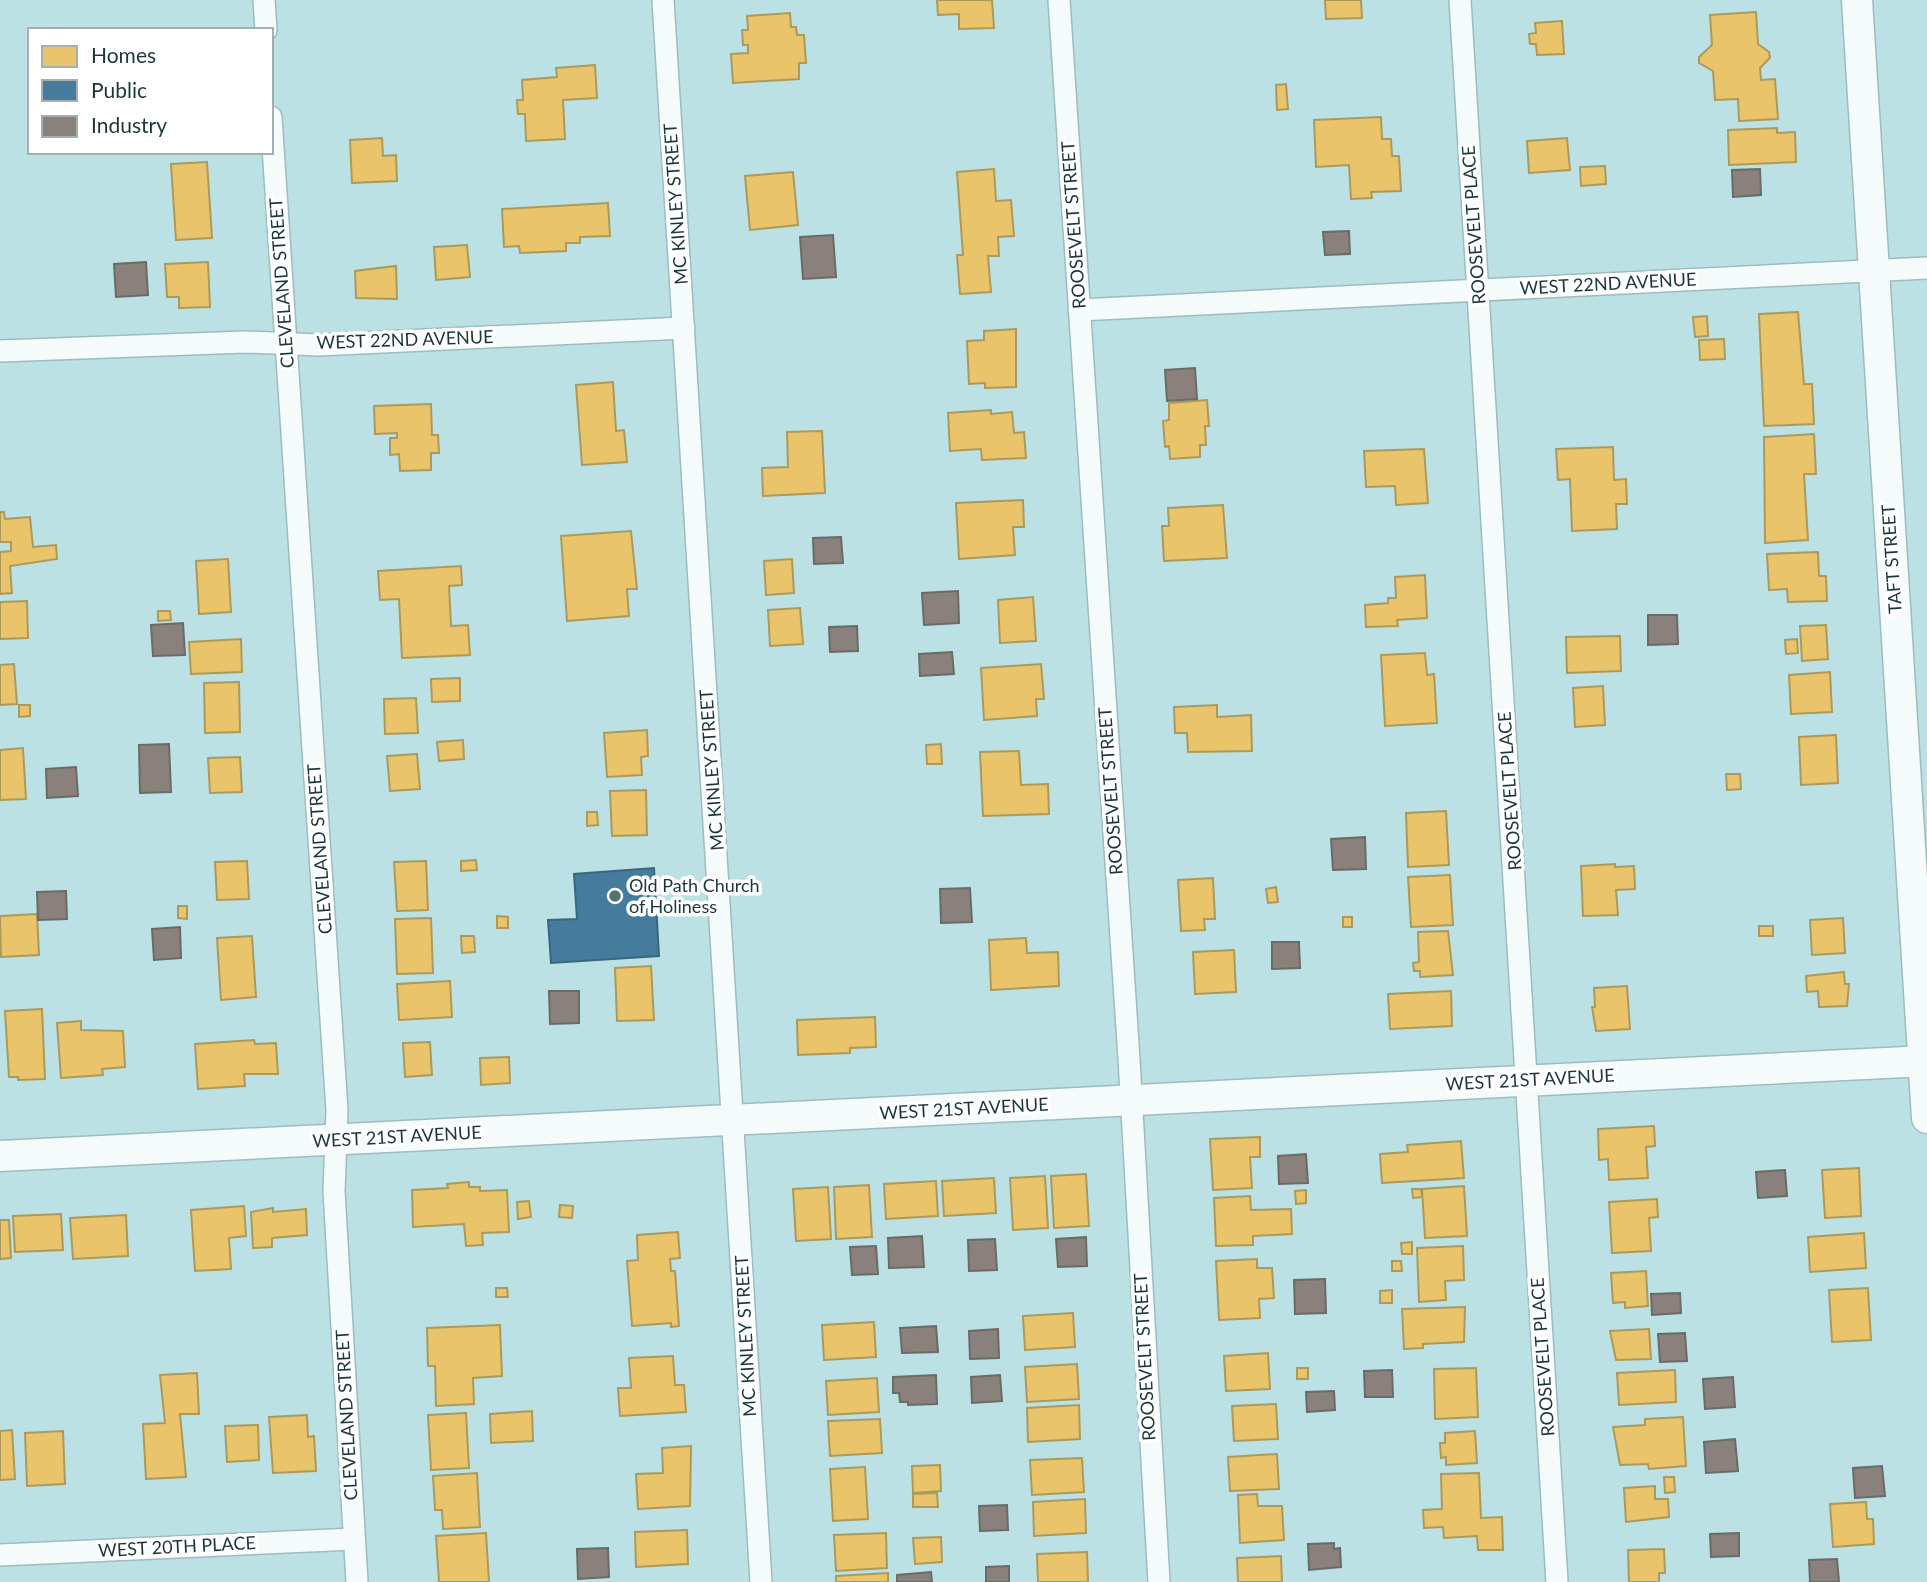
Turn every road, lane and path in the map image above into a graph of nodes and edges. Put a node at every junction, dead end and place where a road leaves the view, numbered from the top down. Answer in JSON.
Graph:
{"nodes":[{"id":1,"x":264,"y":0,"type":"edge"},
{"id":2,"x":663,"y":0,"type":"edge"},
{"id":3,"x":1059,"y":0,"type":"edge"},
{"id":4,"x":1460,"y":0,"type":"edge"},
{"id":5,"x":1857,"y":0,"type":"edge"},
{"id":6,"x":266,"y":28,"type":"edge"},
{"id":7,"x":273,"y":147,"type":"edge"},
{"id":8,"x":1927,"y":268,"type":"edge"},
{"id":9,"x":1874,"y":271,"type":"junction"},
{"id":10,"x":1479,"y":290,"type":"junction"},
{"id":11,"x":1079,"y":310,"type":"junction"},
{"id":12,"x":684,"y":328,"type":"junction"},
{"id":13,"x":286,"y":344,"type":"junction"},
{"id":14,"x":0,"y":351,"type":"edge"},
{"id":15,"x":1925,"y":1061,"type":"edge"},
{"id":16,"x":1528,"y":1080,"type":"junction"},
{"id":17,"x":1130,"y":1100,"type":"junction"},
{"id":18,"x":1927,"y":1118,"type":"edge"},
{"id":19,"x":734,"y":1121,"type":"junction"},
{"id":20,"x":336,"y":1140,"type":"junction"},
{"id":21,"x":0,"y":1156,"type":"edge"},
{"id":22,"x":354,"y":1539,"type":"junction"},
{"id":23,"x":0,"y":1555,"type":"edge"},
{"id":24,"x":357,"y":1582,"type":"edge"},
{"id":25,"x":761,"y":1582,"type":"edge"},
{"id":26,"x":1159,"y":1582,"type":"edge"},
{"id":27,"x":1557,"y":1582,"type":"edge"}],
"edges":[{"from":1,"to":6,"type":"street"},
{"from":2,"to":12,"type":"street","name":"MC KINLEY STREET"},
{"from":3,"to":11,"type":"street","name":"ROOSEVELT STREET"},
{"from":4,"to":10,"type":"street","name":"ROOSEVELT PLACE"},
{"from":5,"to":9,"type":"street","name":"TAFT STREET"},
{"from":7,"to":13,"type":"street","name":"CLEVELAND STREET"},
{"from":8,"to":9,"type":"street","name":"WEST 22ND AVENUE"},
{"from":9,"to":10,"type":"street","name":"WEST 22ND AVENUE"},
{"from":9,"to":15,"type":"street","name":"TAFT STREET"},
{"from":10,"to":11,"type":"street","name":"WEST 22ND AVENUE"},
{"from":10,"to":16,"type":"street","name":"ROOSEVELT PLACE"},
{"from":11,"to":17,"type":"street","name":"ROOSEVELT STREET"},
{"from":12,"to":13,"type":"street","name":"WEST 22ND AVENUE"},
{"from":12,"to":19,"type":"street","name":"MC KINLEY STREET"},
{"from":13,"to":14,"type":"street","name":"WEST 22ND AVENUE"},
{"from":13,"to":20,"type":"street","name":"CLEVELAND STREET"},
{"from":15,"to":16,"type":"street","name":"WEST 21ST AVENUE"},
{"from":15,"to":18,"type":"street","name":"TAFT STREET"},
{"from":16,"to":17,"type":"street","name":"WEST 21ST AVENUE"},
{"from":16,"to":27,"type":"street","name":"ROOSEVELT PLACE"},
{"from":17,"to":19,"type":"street","name":"WEST 21ST AVENUE"},
{"from":17,"to":26,"type":"street","name":"ROOSEVELT STREET"},
{"from":19,"to":20,"type":"street","name":"WEST 21ST AVENUE"},
{"from":19,"to":25,"type":"street","name":"MC KINLEY STREET"},
{"from":20,"to":21,"type":"street","name":"WEST 21ST AVENUE"},
{"from":20,"to":22,"type":"street","name":"CLEVELAND STREET"},
{"from":22,"to":23,"type":"street","name":"WEST 20TH PLACE"},
{"from":22,"to":24,"type":"street","name":"CLEVELAND STREET"}]}
